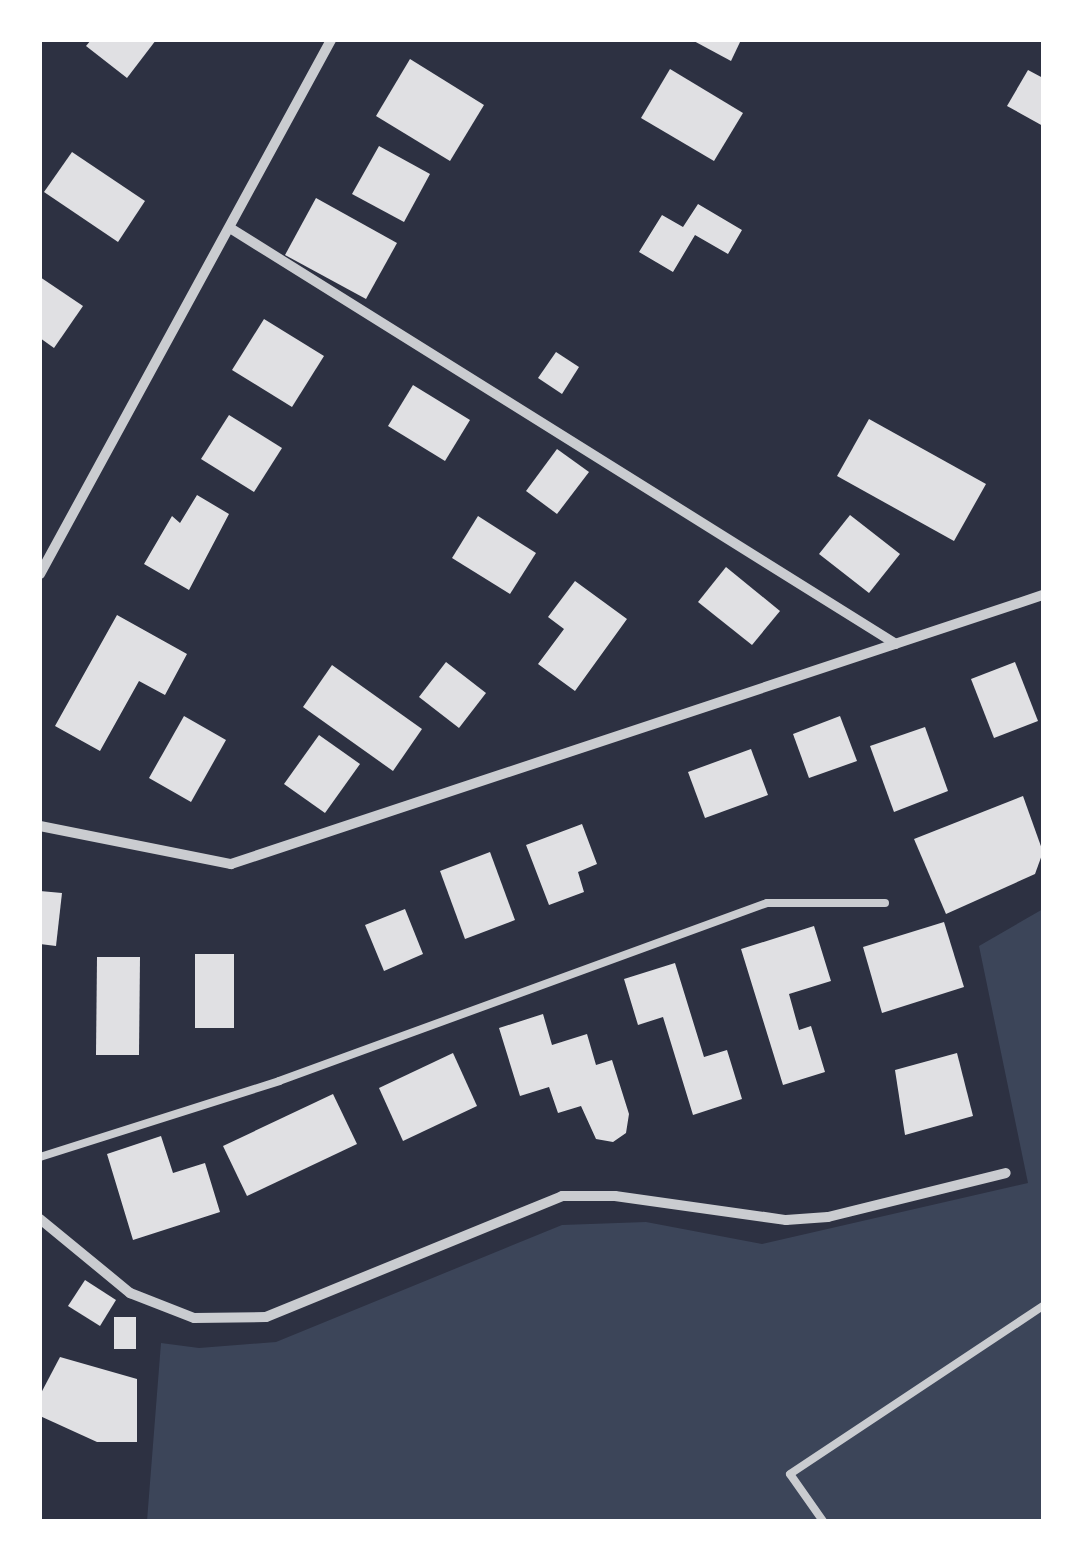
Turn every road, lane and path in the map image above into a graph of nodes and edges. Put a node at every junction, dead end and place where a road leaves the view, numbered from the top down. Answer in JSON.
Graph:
{"nodes":[{"id":1,"x":331,"y":40,"type":"edge"},
{"id":2,"x":230,"y":228,"type":"junction"},
{"id":3,"x":40,"y":574,"type":"edge"},
{"id":4,"x":1043,"y":595,"type":"edge"},
{"id":5,"x":896,"y":644,"type":"junction"},
{"id":6,"x":40,"y":826,"type":"edge"},
{"id":7,"x":885,"y":903,"type":"dead end"},
{"id":8,"x":40,"y":1157,"type":"edge"},
{"id":9,"x":1006,"y":1174,"type":"dead end"},
{"id":10,"x":40,"y":1219,"type":"edge"},
{"id":11,"x":1043,"y":1306,"type":"edge"},
{"id":12,"x":822,"y":1521,"type":"edge"}],
"edges":[{"from":1,"to":2,"type":"street"},
{"from":2,"to":3,"type":"street"},
{"from":2,"to":5,"type":"street"},
{"from":4,"to":5,"type":"street"},
{"from":5,"to":6,"type":"street"},
{"from":7,"to":8,"type":"lane"},
{"from":9,"to":10,"type":"street"},
{"from":11,"to":12,"type":"lane"}]}
